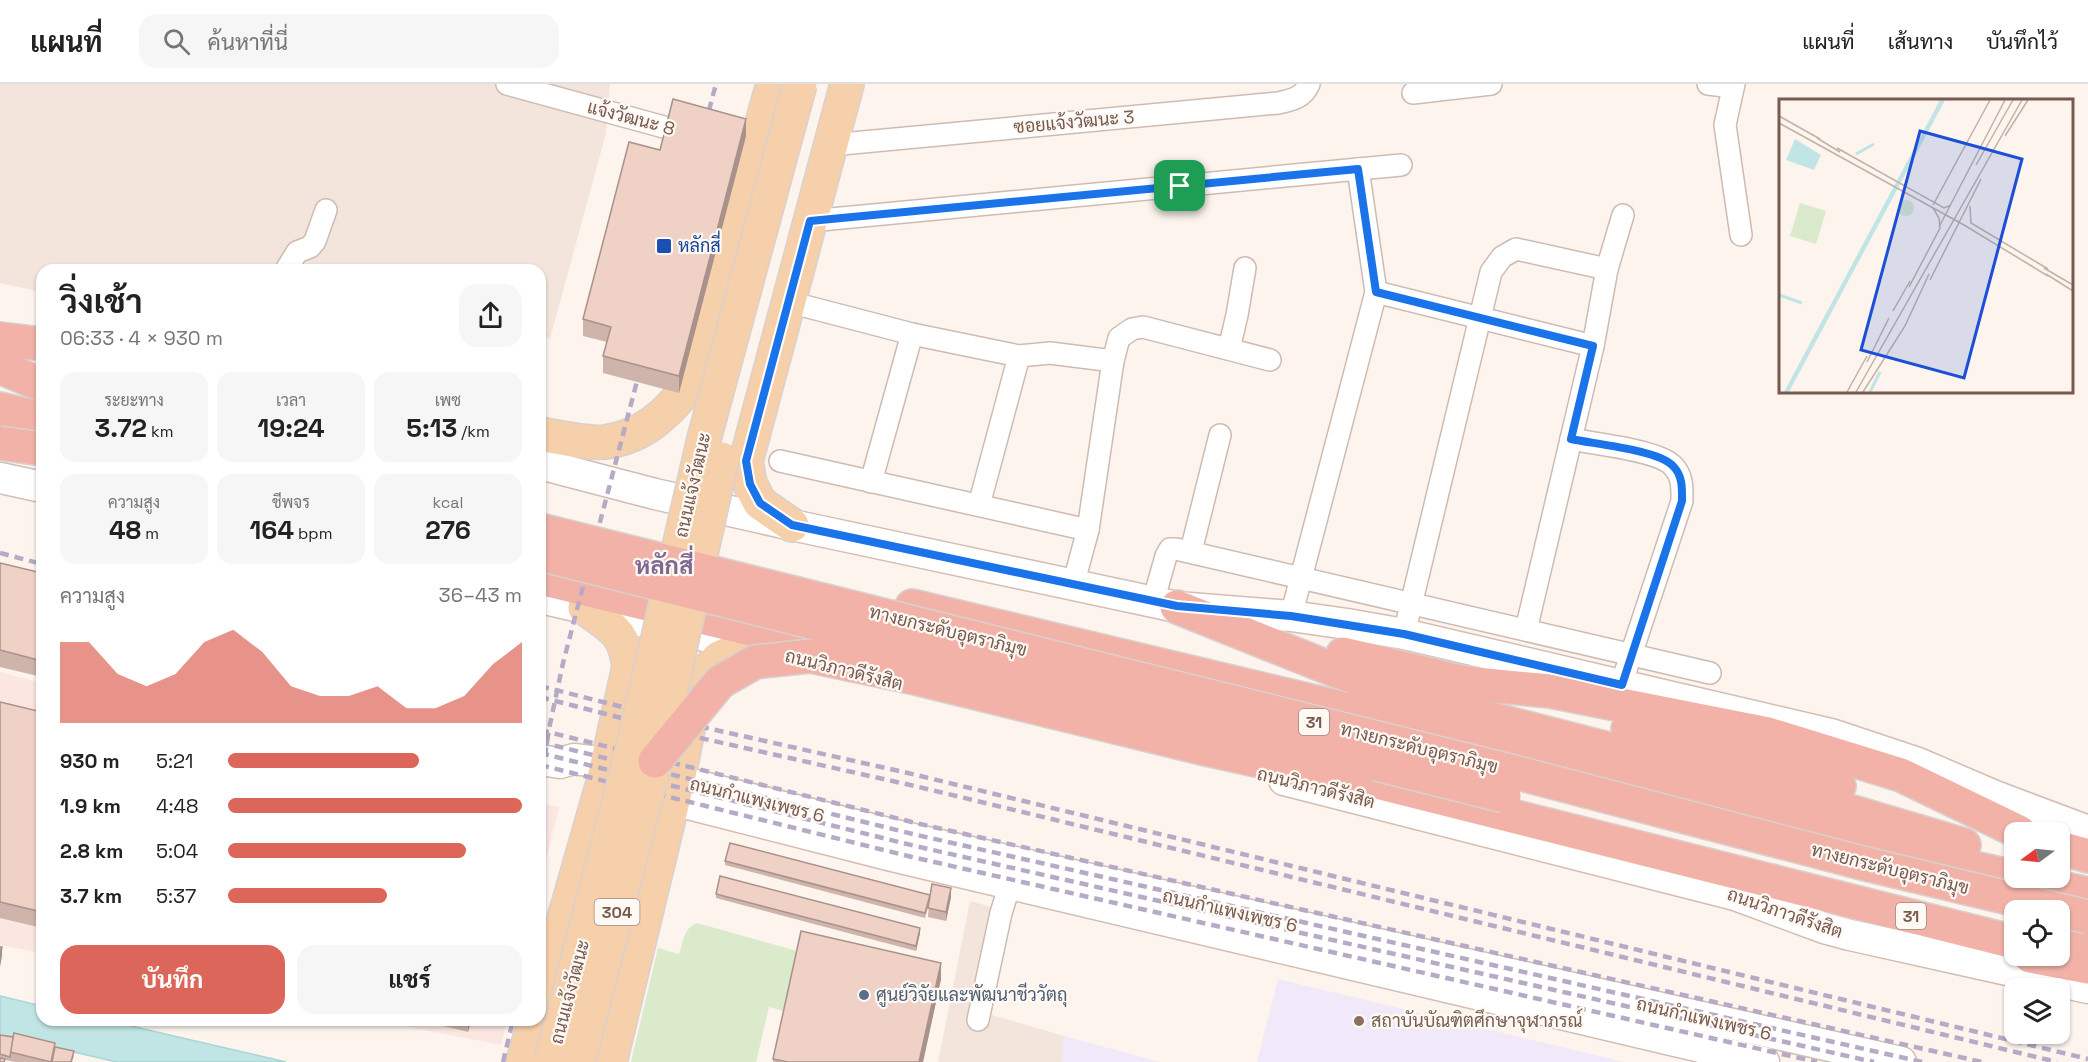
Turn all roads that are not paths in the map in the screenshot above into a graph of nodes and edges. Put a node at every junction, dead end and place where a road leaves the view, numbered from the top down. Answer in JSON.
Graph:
{"nodes":[{"id":1,"x":507,"y":84,"type":"edge"},
{"id":2,"x":773,"y":84,"type":"edge"},
{"id":3,"x":800,"y":84,"type":"edge"},
{"id":4,"x":823,"y":84,"type":"edge"},
{"id":5,"x":847,"y":84,"type":"edge"},
{"id":6,"x":1309,"y":84,"type":"edge"},
{"id":7,"x":1491,"y":84,"type":"edge"},
{"id":8,"x":1708,"y":84,"type":"edge"},
{"id":9,"x":1733,"y":85,"type":"edge"},
{"id":10,"x":1413,"y":93,"type":"dead end"},
{"id":11,"x":712,"y":141,"type":"edge"},
{"id":12,"x":831,"y":145,"type":"junction"},
{"id":13,"x":1401,"y":165,"type":"dead end"},
{"id":14,"x":1358,"y":169,"type":"junction"},
{"id":15,"x":326,"y":210,"type":"dead end"},
{"id":16,"x":1623,"y":215,"type":"dead end"},
{"id":17,"x":810,"y":221,"type":"junction"},
{"id":18,"x":1741,"y":235,"type":"dead end"},
{"id":19,"x":290,"y":264,"type":"edge"},
{"id":20,"x":1245,"y":268,"type":"dead end"},
{"id":21,"x":1607,"y":269,"type":"junction"},
{"id":22,"x":1376,"y":292,"type":"junction"},
{"id":23,"x":789,"y":302,"type":"junction"},
{"id":24,"x":1481,"y":318,"type":"junction"},
{"id":25,"x":0,"y":332,"type":"edge"},
{"id":26,"x":912,"y":334,"type":"junction"},
{"id":27,"x":0,"y":339,"type":"edge"},
{"id":28,"x":36,"y":342,"type":"edge"},
{"id":29,"x":36,"y":343,"type":"edge"},
{"id":30,"x":1593,"y":346,"type":"junction"},
{"id":31,"x":1229,"y":349,"type":"junction"},
{"id":32,"x":1019,"y":356,"type":"junction"},
{"id":33,"x":1270,"y":360,"type":"dead end"},
{"id":34,"x":1113,"y":361,"type":"junction"},
{"id":35,"x":0,"y":367,"type":"edge"},
{"id":36,"x":0,"y":376,"type":"edge"},
{"id":37,"x":36,"y":383,"type":"edge"},
{"id":38,"x":36,"y":385,"type":"edge"},
{"id":39,"x":0,"y":386,"type":"edge"},
{"id":40,"x":689,"y":386,"type":"junction"},
{"id":41,"x":36,"y":397,"type":"edge"},
{"id":42,"x":0,"y":409,"type":"edge"},
{"id":43,"x":36,"y":418,"type":"edge"},
{"id":44,"x":757,"y":418,"type":"junction"},
{"id":45,"x":546,"y":435,"type":"edge"},
{"id":46,"x":1220,"y":435,"type":"dead end"},
{"id":47,"x":1571,"y":439,"type":"junction"},
{"id":48,"x":0,"y":442,"type":"edge"},
{"id":49,"x":36,"y":449,"type":"edge"},
{"id":50,"x":780,"y":461,"type":"dead end"},
{"id":51,"x":546,"y":466,"type":"edge"},
{"id":52,"x":0,"y":478,"type":"edge"},
{"id":53,"x":872,"y":482,"type":"junction"},
{"id":54,"x":36,"y":486,"type":"edge"},
{"id":55,"x":979,"y":505,"type":"junction"},
{"id":56,"x":546,"y":518,"type":"edge"},
{"id":57,"x":792,"y":525,"type":"junction"},
{"id":58,"x":1088,"y":530,"type":"junction"},
{"id":59,"x":546,"y":531,"type":"edge"},
{"id":60,"x":1191,"y":551,"type":"junction"},
{"id":61,"x":546,"y":556,"type":"edge"},
{"id":62,"x":1301,"y":577,"type":"junction"},
{"id":63,"x":546,"y":579,"type":"edge"},
{"id":64,"x":1073,"y":585,"type":"junction"},
{"id":65,"x":546,"y":599,"type":"edge"},
{"id":66,"x":1413,"y":603,"type":"junction"},
{"id":67,"x":1165,"y":604,"type":"junction"},
{"id":68,"x":585,"y":608,"type":"junction"},
{"id":69,"x":1291,"y":616,"type":"junction"},
{"id":70,"x":1526,"y":630,"type":"junction"},
{"id":71,"x":1404,"y":634,"type":"junction"},
{"id":72,"x":1251,"y":635,"type":"junction"},
{"id":73,"x":747,"y":646,"type":"junction"},
{"id":74,"x":1631,"y":654,"type":"junction"},
{"id":75,"x":1710,"y":673,"type":"dead end"},
{"id":76,"x":1465,"y":683,"type":"junction"},
{"id":77,"x":1622,"y":685,"type":"junction"},
{"id":78,"x":550,"y":761,"type":"edge"},
{"id":79,"x":605,"y":773,"type":"junction"},
{"id":80,"x":669,"y":781,"type":"junction"},
{"id":81,"x":1504,"y":796,"type":"junction"},
{"id":82,"x":2004,"y":825,"type":"edge"},
{"id":83,"x":2088,"y":831,"type":"edge"},
{"id":84,"x":2004,"y":840,"type":"edge"},
{"id":85,"x":584,"y":849,"type":"junction"},
{"id":86,"x":2070,"y":851,"type":"edge"},
{"id":87,"x":2088,"y":856,"type":"edge"},
{"id":88,"x":2004,"y":857,"type":"edge"},
{"id":89,"x":658,"y":866,"type":"junction"},
{"id":90,"x":1628,"y":866,"type":"junction"},
{"id":91,"x":2004,"y":875,"type":"edge"},
{"id":92,"x":1010,"y":884,"type":"junction"},
{"id":93,"x":2070,"y":884,"type":"edge"},
{"id":94,"x":2069,"y":888,"type":"edge"},
{"id":95,"x":1807,"y":890,"type":"junction"},
{"id":96,"x":2088,"y":892,"type":"edge"},
{"id":97,"x":1735,"y":895,"type":"junction"},
{"id":98,"x":2088,"y":917,"type":"edge"},
{"id":99,"x":2004,"y":920,"type":"edge"},
{"id":100,"x":2070,"y":936,"type":"edge"},
{"id":101,"x":2004,"y":939,"type":"edge"},
{"id":102,"x":2088,"y":941,"type":"edge"},
{"id":103,"x":2004,"y":950,"type":"edge"},
{"id":104,"x":2070,"y":956,"type":"edge"},
{"id":105,"x":2088,"y":960,"type":"edge"},
{"id":106,"x":2070,"y":964,"type":"edge"},
{"id":107,"x":2088,"y":967,"type":"edge"},
{"id":108,"x":546,"y":982,"type":"edge"},
{"id":109,"x":2088,"y":988,"type":"edge"},
{"id":110,"x":1573,"y":1003,"type":"junction"},
{"id":111,"x":978,"y":1020,"type":"dead end"},
{"id":112,"x":533,"y":1026,"type":"edge"},
{"id":113,"x":523,"y":1062,"type":"edge"},
{"id":114,"x":551,"y":1062,"type":"edge"},
{"id":115,"x":578,"y":1062,"type":"edge"},
{"id":116,"x":610,"y":1062,"type":"edge"},
{"id":117,"x":1764,"y":1062,"type":"edge"},
{"id":118,"x":1901,"y":1062,"type":"edge"}],
"edges":[{"from":1,"to":11,"type":"street","name":"แจ้งวัฒนะ 8"},
{"from":2,"to":40,"type":"main road"},
{"from":3,"to":114,"type":"main road","name":"ถนนแจ้งวัฒนะ","number":"304","bridge":true},
{"from":4,"to":80,"type":"main road","name":"ถนนแจ้งวัฒนะ","number":"304","bridge":true},
{"from":5,"to":12,"type":"main road"},
{"from":6,"to":12,"type":"street","name":"ซอยแจ้งวัฒนะ 3"},
{"from":7,"to":10,"type":"street"},
{"from":8,"to":9,"type":"street"},
{"from":9,"to":18,"type":"street"},
{"from":12,"to":17,"type":"main road"},
{"from":13,"to":14,"type":"street"},
{"from":14,"to":17,"type":"street"},
{"from":14,"to":22,"type":"street"},
{"from":15,"to":19,"type":"street"},
{"from":16,"to":21,"type":"street"},
{"from":17,"to":23,"type":"main road"},
{"from":20,"to":31,"type":"street"},
{"from":21,"to":24,"type":"street"},
{"from":21,"to":30,"type":"street"},
{"from":22,"to":24,"type":"street"},
{"from":22,"to":62,"type":"street"},
{"from":23,"to":26,"type":"street"},
{"from":23,"to":44,"type":"main road"},
{"from":24,"to":30,"type":"street"},
{"from":24,"to":66,"type":"street"},
{"from":25,"to":28,"type":"main road"},
{"from":26,"to":32,"type":"street"},
{"from":26,"to":53,"type":"street"},
{"from":27,"to":29,"type":"highway"},
{"from":30,"to":47,"type":"street"},
{"from":31,"to":33,"type":"street"},
{"from":31,"to":34,"type":"street"},
{"from":32,"to":34,"type":"street"},
{"from":32,"to":55,"type":"street"},
{"from":34,"to":58,"type":"street"},
{"from":35,"to":37,"type":"highway"},
{"from":36,"to":38,"type":"highway"},
{"from":39,"to":41,"type":"highway"},
{"from":40,"to":44,"type":"main road"},
{"from":40,"to":45,"type":"main road"},
{"from":42,"to":43,"type":"highway"},
{"from":44,"to":57,"type":"main road"},
{"from":46,"to":60,"type":"street"},
{"from":47,"to":70,"type":"street"},
{"from":47,"to":74,"type":"street"},
{"from":48,"to":49,"type":"highway","bridge":true},
{"from":50,"to":53,"type":"street"},
{"from":51,"to":57,"type":"main road"},
{"from":52,"to":54,"type":"main road"},
{"from":53,"to":55,"type":"street"},
{"from":55,"to":58,"type":"street"},
{"from":56,"to":91,"type":"highway","number":"31"},
{"from":57,"to":64,"type":"main road"},
{"from":58,"to":64,"type":"street"},
{"from":59,"to":98,"type":"highway","name":"ทางยกระดับอุตราภิมุข","number":"31","bridge":true},
{"from":60,"to":62,"type":"street"},
{"from":60,"to":67,"type":"street"},
{"from":61,"to":81,"type":"highway","name":"ทางยกระดับอุตราภิมุข","number":"31","bridge":true},
{"from":62,"to":66,"type":"street"},
{"from":62,"to":69,"type":"street"},
{"from":63,"to":95,"type":"highway","name":"ถนนวิภาวดีรังสิต","number":"31"},
{"from":64,"to":67,"type":"main road"},
{"from":65,"to":68,"type":"main road","name":"ถนนวิภาวดีรังสิต","number":"31"},
{"from":66,"to":70,"type":"street"},
{"from":66,"to":71,"type":"street"},
{"from":67,"to":69,"type":"main road"},
{"from":67,"to":72,"type":"highway"},
{"from":68,"to":73,"type":"main road","name":"ถนนวิภาวดีรังสิต","number":"31"},
{"from":68,"to":79,"type":"main road","name":"ถนนแจ้งวัฒนะ"},
{"from":69,"to":71,"type":"main road"},
{"from":70,"to":74,"type":"street"},
{"from":71,"to":77,"type":"main road"},
{"from":72,"to":76,"type":"highway"},
{"from":72,"to":88,"type":"highway"},
{"from":73,"to":80,"type":"main road","name":"ถนนแจ้งวัฒนะ"},
{"from":73,"to":90,"type":"main road","name":"ถนนวิภาวดีรังสิต","number":"31"},
{"from":74,"to":75,"type":"street"},
{"from":74,"to":77,"type":"street"},
{"from":76,"to":82,"type":"highway"},
{"from":76,"to":84,"type":"highway"},
{"from":77,"to":83,"type":"main road"},
{"from":78,"to":79,"type":"main road","name":"ถนนกำแพงเพชร 6"},
{"from":79,"to":80,"type":"main road","name":"ถนนกำแพงเพชร 6"},
{"from":79,"to":85,"type":"main road","name":"ถนนแจ้งวัฒนะ"},
{"from":80,"to":81,"type":"highway","bridge":true},
{"from":80,"to":89,"type":"main road","name":"ถนนแจ้งวัฒนะ"},
{"from":80,"to":92,"type":"main road","name":"ถนนกำแพงเพชร 6"},
{"from":80,"to":110,"type":"main road","name":"ถนนกำแพงเพชร 6"},
{"from":80,"to":115,"type":"main road","name":"ถนนแจ้งวัฒนะ","number":"304","bridge":true},
{"from":81,"to":99,"type":"highway","name":"ทางยกระดับอุตราภิมุข","number":"31"},
{"from":85,"to":89,"type":"main road"},
{"from":85,"to":108,"type":"main road","name":"ถนนแจ้งวัฒนะ"},
{"from":86,"to":87,"type":"highway"},
{"from":89,"to":116,"type":"main road","name":"ถนนแจ้งวัฒนะ"},
{"from":90,"to":95,"type":"highway"},
{"from":90,"to":97,"type":"main road","name":"ถนนวิภาวดีรังสิต","number":"31"},
{"from":92,"to":110,"type":"main road","name":"ถนนกำแพงเพชร 6"},
{"from":92,"to":111,"type":"street"},
{"from":93,"to":96,"type":"highway"},
{"from":94,"to":96,"type":"highway","number":"31"},
{"from":95,"to":101,"type":"highway","name":"ถนนวิภาวดีรังสิต","number":"31"},
{"from":97,"to":103,"type":"highway"},
{"from":97,"to":109,"type":"main road","name":"ถนนวิภาวดีรังสิต","number":"31"},
{"from":100,"to":102,"type":"highway"},
{"from":104,"to":105,"type":"highway"},
{"from":106,"to":107,"type":"highway"},
{"from":110,"to":117,"type":"main road","name":"ถนนกำแพงเพชร 6"},
{"from":110,"to":118,"type":"main road","name":"ถนนกำแพงเพชร 6"},
{"from":112,"to":113,"type":"main road","name":"ถนนแจ้งวัฒนะ"}]}
